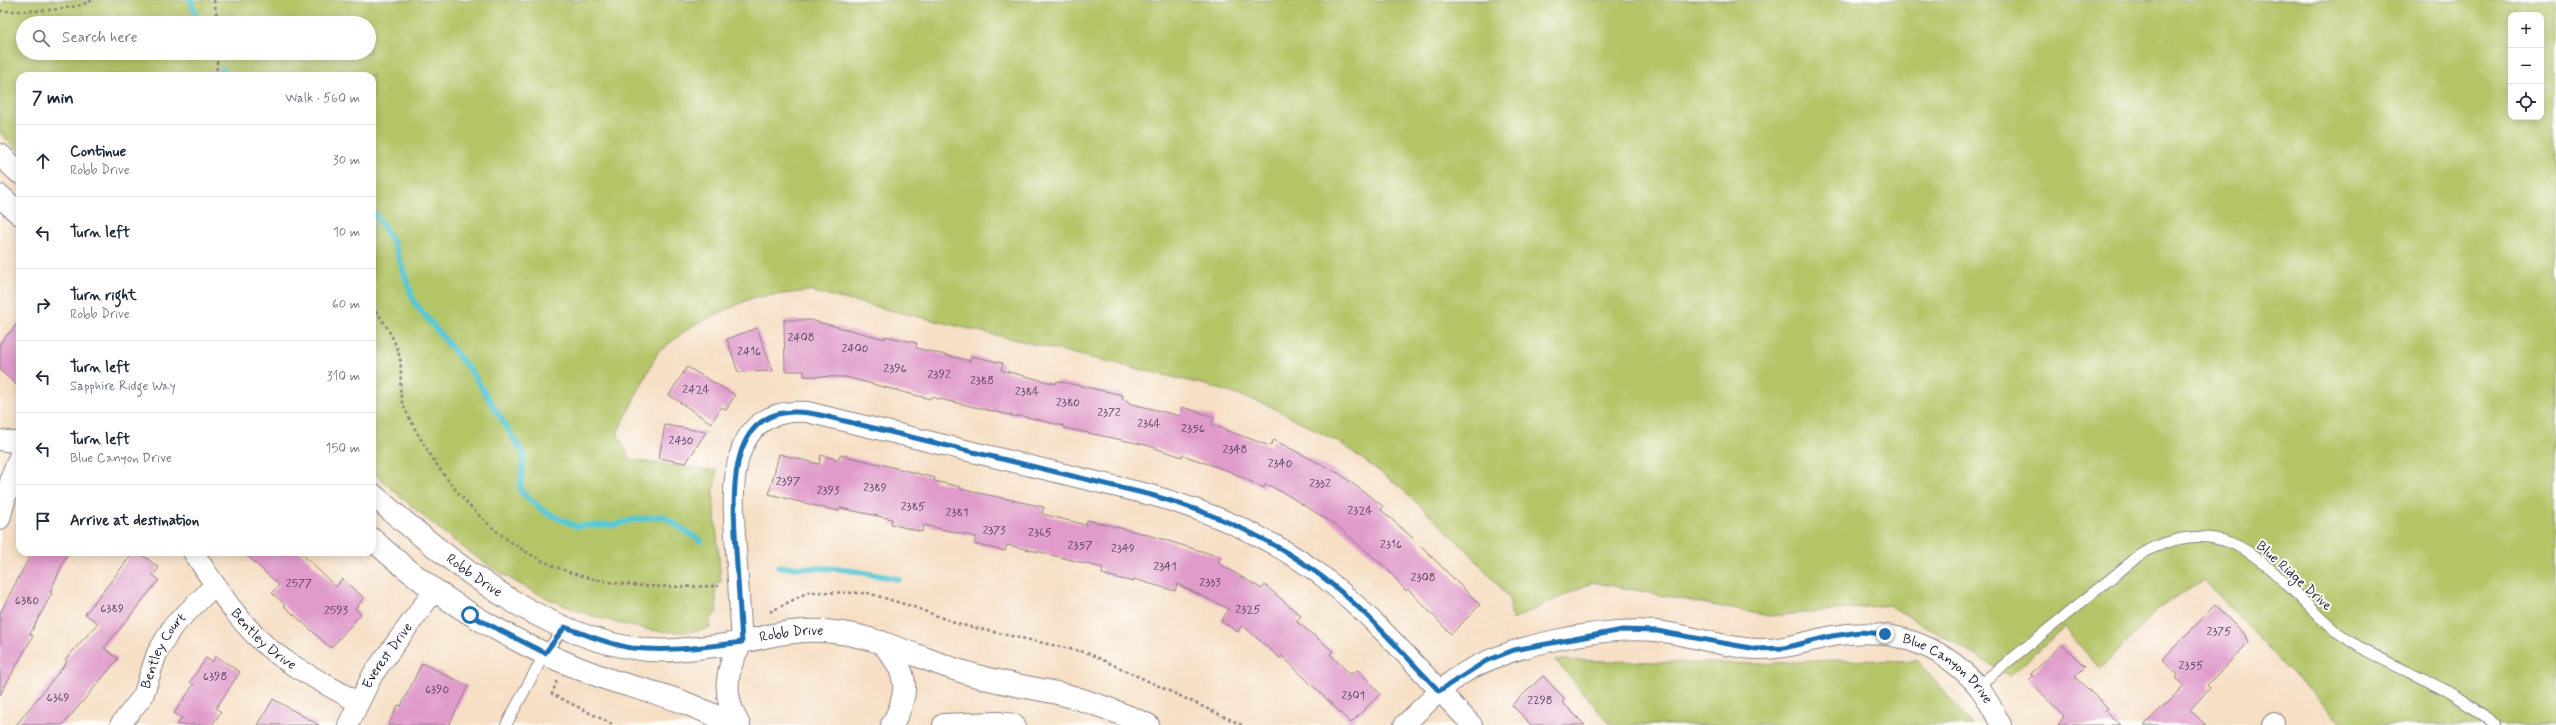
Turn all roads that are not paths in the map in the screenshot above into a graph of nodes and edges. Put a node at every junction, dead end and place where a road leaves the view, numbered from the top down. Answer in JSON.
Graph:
{"nodes":[{"id":1,"x":0,"y":154,"type":"edge"},
{"id":2,"x":16,"y":169,"type":"edge"},
{"id":3,"x":0,"y":196,"type":"edge"},
{"id":4,"x":16,"y":210,"type":"edge"},
{"id":5,"x":0,"y":440,"type":"edge"},
{"id":6,"x":16,"y":442,"type":"edge"},
{"id":7,"x":16,"y":464,"type":"edge"},
{"id":8,"x":376,"y":498,"type":"edge"},
{"id":9,"x":0,"y":519,"type":"edge"},
{"id":10,"x":376,"y":542,"type":"edge"},
{"id":11,"x":196,"y":556,"type":"edge"},
{"id":12,"x":216,"y":585,"type":"junction"},
{"id":13,"x":434,"y":591,"type":"junction"},
{"id":14,"x":565,"y":627,"type":"junction"},
{"id":15,"x":880,"y":641,"type":"junction"},
{"id":16,"x":742,"y":642,"type":"junction"},
{"id":17,"x":545,"y":653,"type":"junction"},
{"id":18,"x":1978,"y":686,"type":"junction"},
{"id":19,"x":1439,"y":691,"type":"junction"},
{"id":20,"x":358,"y":702,"type":"junction"},
{"id":21,"x":120,"y":725,"type":"edge"},
{"id":22,"x":348,"y":725,"type":"edge"},
{"id":23,"x":506,"y":725,"type":"edge"},
{"id":24,"x":737,"y":725,"type":"edge"},
{"id":25,"x":892,"y":725,"type":"edge"},
{"id":26,"x":944,"y":725,"type":"edge"},
{"id":27,"x":1014,"y":725,"type":"edge"},
{"id":28,"x":1148,"y":725,"type":"edge"},
{"id":29,"x":1404,"y":725,"type":"edge"},
{"id":30,"x":1472,"y":725,"type":"edge"},
{"id":31,"x":2001,"y":725,"type":"edge"},
{"id":32,"x":2496,"y":725,"type":"edge"}],
"edges":[{"from":1,"to":2,"type":"street"},
{"from":3,"to":4,"type":"street"},
{"from":5,"to":6,"type":"street"},
{"from":7,"to":9,"type":"street"},
{"from":8,"to":14,"type":"street","name":"Robb Drive"},
{"from":10,"to":13,"type":"street"},
{"from":11,"to":12,"type":"street","name":"Bentley Drive"},
{"from":12,"to":20,"type":"street","name":"Bentley Drive"},
{"from":12,"to":21,"type":"street","name":"Bentley Court"},
{"from":13,"to":17,"type":"street"},
{"from":13,"to":20,"type":"street","name":"Everest Drive"},
{"from":14,"to":16,"type":"street","name":"Robb Drive"},
{"from":14,"to":17,"type":"lane"},
{"from":15,"to":16,"type":"street","name":"Robb Drive"},
{"from":15,"to":25,"type":"street"},
{"from":15,"to":28,"type":"street","name":"Robb Drive"},
{"from":16,"to":19,"type":"street"},
{"from":16,"to":24,"type":"street"},
{"from":17,"to":23,"type":"lane"},
{"from":17,"to":24,"type":"street"},
{"from":18,"to":19,"type":"street","name":"Blue Canyon Drive"},
{"from":18,"to":31,"type":"street","name":"Blue Canyon Drive"},
{"from":18,"to":32,"type":"lane","name":"Blue Ridge Drive"},
{"from":19,"to":29,"type":"street","name":"Blue Canyon Drive"},
{"from":19,"to":30,"type":"street"},
{"from":20,"to":22,"type":"street","name":"Everest Drive"},
{"from":26,"to":27,"type":"street"}]}
